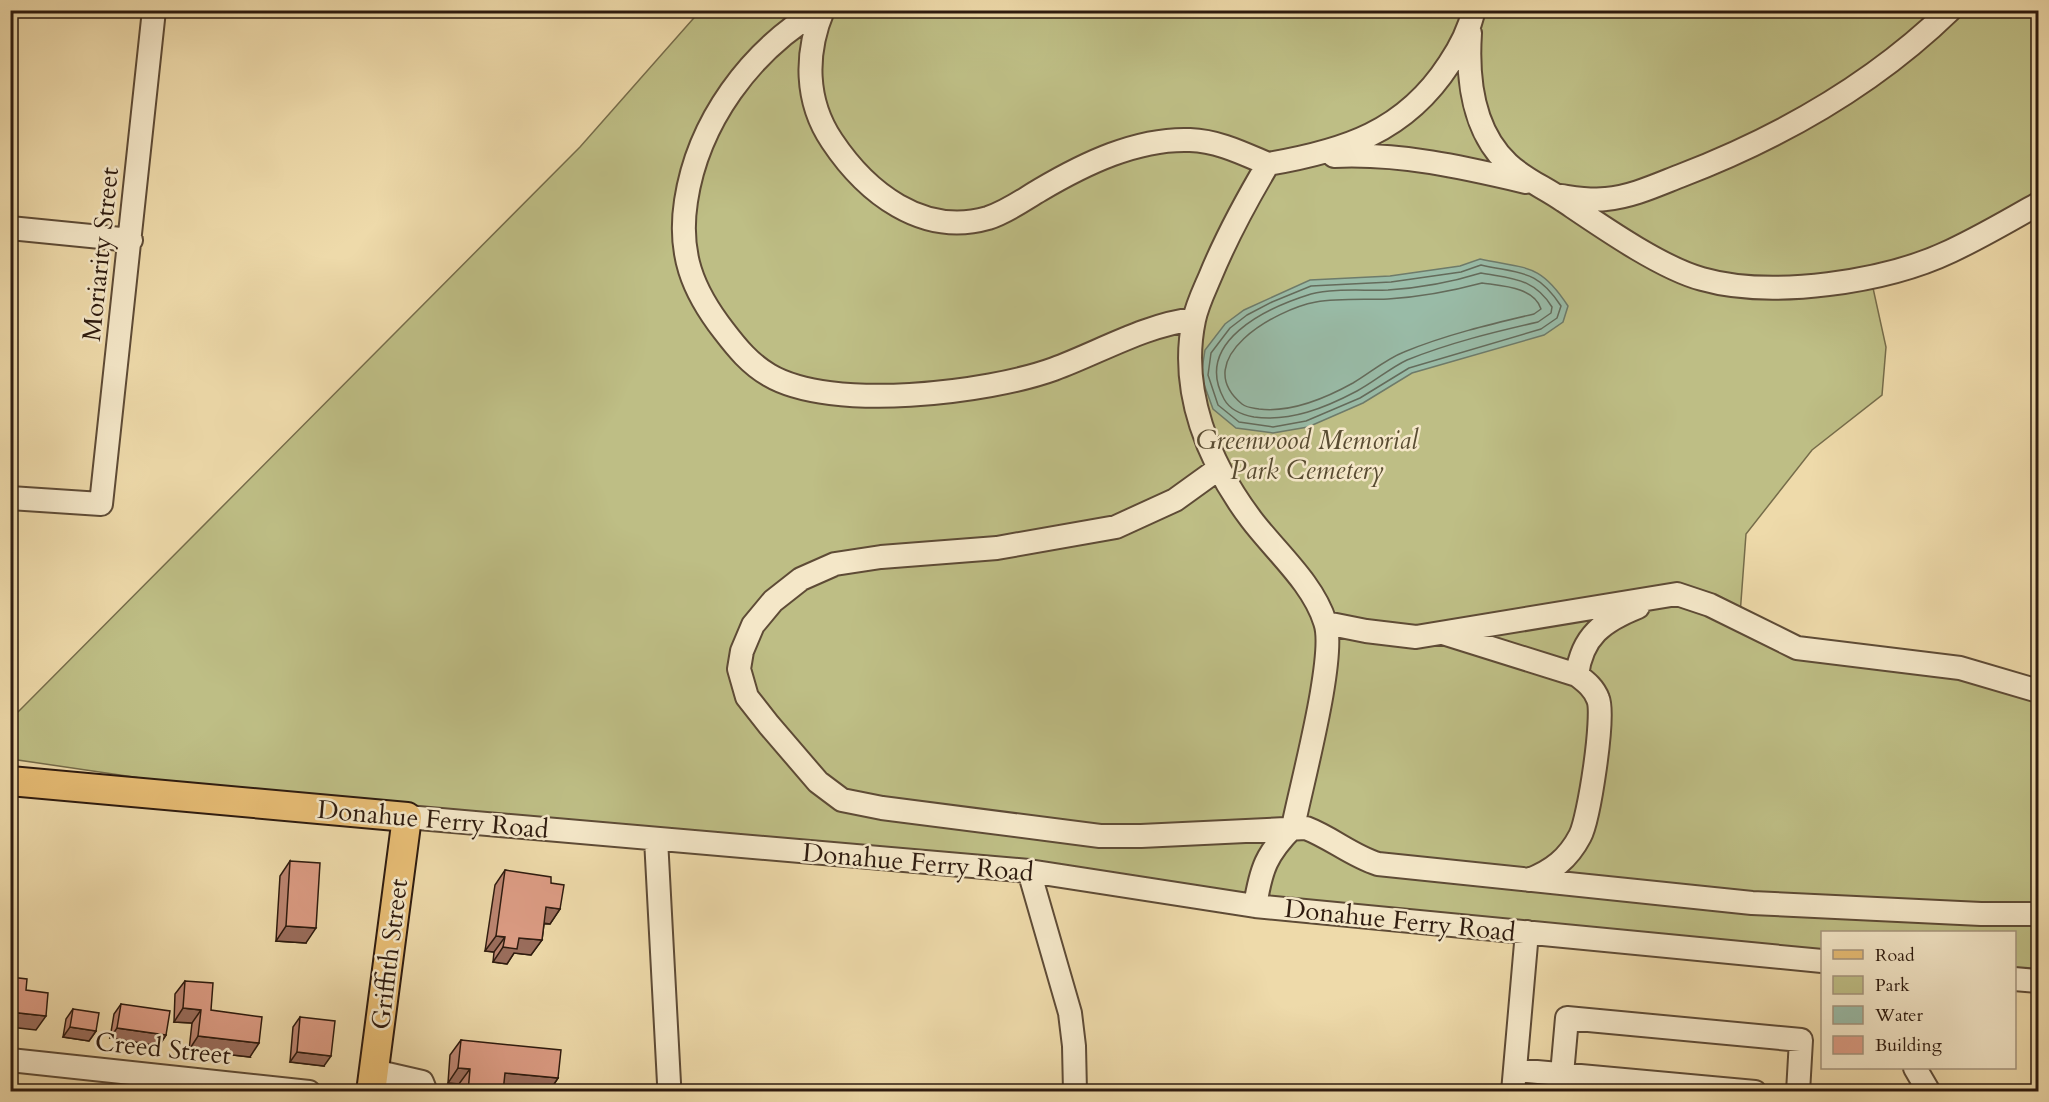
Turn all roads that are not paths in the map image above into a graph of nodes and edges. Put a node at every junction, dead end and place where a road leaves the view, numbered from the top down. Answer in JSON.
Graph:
{"nodes":[{"id":1,"x":154,"y":10,"type":"edge"},
{"id":2,"x":821,"y":10,"type":"edge"},
{"id":3,"x":1950,"y":10,"type":"edge"},
{"id":4,"x":1472,"y":18,"type":"edge"},
{"id":5,"x":1308,"y":157,"type":"junction"},
{"id":6,"x":1268,"y":164,"type":"junction"},
{"id":7,"x":1534,"y":184,"type":"junction"},
{"id":8,"x":1556,"y":195,"type":"junction"},
{"id":9,"x":2038,"y":204,"type":"edge"},
{"id":10,"x":10,"y":228,"type":"edge"},
{"id":11,"x":131,"y":240,"type":"junction"},
{"id":12,"x":1194,"y":319,"type":"junction"},
{"id":13,"x":1218,"y":469,"type":"junction"},
{"id":14,"x":10,"y":498,"type":"edge"},
{"id":15,"x":1677,"y":594,"type":"junction"},
{"id":16,"x":1326,"y":623,"type":"junction"},
{"id":17,"x":1440,"y":632,"type":"junction"},
{"id":18,"x":1577,"y":675,"type":"junction"},
{"id":19,"x":2038,"y":691,"type":"edge"},
{"id":20,"x":10,"y":781,"type":"edge"},
{"id":21,"x":407,"y":817,"type":"junction"},
{"id":22,"x":1293,"y":827,"type":"junction"},
{"id":23,"x":656,"y":839,"type":"junction"},
{"id":24,"x":1029,"y":871,"type":"junction"},
{"id":25,"x":1529,"y":880,"type":"junction"},
{"id":26,"x":1255,"y":906,"type":"junction"},
{"id":27,"x":2038,"y":914,"type":"edge"},
{"id":28,"x":1527,"y":932,"type":"junction"},
{"id":29,"x":1821,"y":961,"type":"edge"},
{"id":30,"x":2016,"y":979,"type":"edge"},
{"id":31,"x":2038,"y":981,"type":"edge"},
{"id":32,"x":10,"y":1060,"type":"edge"},
{"id":33,"x":1916,"y":1069,"type":"edge"},
{"id":34,"x":1562,"y":1074,"type":"junction"},
{"id":35,"x":373,"y":1081,"type":"edge"},
{"id":36,"x":1514,"y":1081,"type":"edge"},
{"id":37,"x":669,"y":1083,"type":"dead end"},
{"id":38,"x":309,"y":1092,"type":"edge"},
{"id":39,"x":426,"y":1092,"type":"edge"},
{"id":40,"x":1075,"y":1092,"type":"edge"},
{"id":41,"x":1755,"y":1092,"type":"edge"},
{"id":42,"x":1798,"y":1092,"type":"edge"},
{"id":43,"x":1929,"y":1092,"type":"edge"}],
"edges":[{"from":1,"to":11,"type":"street","name":"Moriarity Street"},
{"from":2,"to":6,"type":"street"},
{"from":2,"to":12,"type":"street"},
{"from":3,"to":8,"type":"street"},
{"from":4,"to":5,"type":"street"},
{"from":4,"to":7,"type":"street"},
{"from":5,"to":6,"type":"street"},
{"from":5,"to":7,"type":"street"},
{"from":6,"to":12,"type":"street"},
{"from":7,"to":8,"type":"street"},
{"from":8,"to":9,"type":"street"},
{"from":10,"to":11,"type":"street"},
{"from":11,"to":14,"type":"street","name":"Moriarity Street"},
{"from":12,"to":13,"type":"street"},
{"from":13,"to":16,"type":"street"},
{"from":13,"to":22,"type":"street"},
{"from":15,"to":17,"type":"street"},
{"from":15,"to":18,"type":"street"},
{"from":15,"to":19,"type":"street"},
{"from":16,"to":17,"type":"street"},
{"from":16,"to":22,"type":"street"},
{"from":17,"to":18,"type":"street"},
{"from":18,"to":25,"type":"street"},
{"from":20,"to":21,"type":"main road","name":"Donahue Ferry Road"},
{"from":21,"to":23,"type":"street","name":"Donahue Ferry Road"},
{"from":21,"to":35,"type":"main road","name":"Griffith Street"},
{"from":22,"to":25,"type":"street"},
{"from":22,"to":26,"type":"street"},
{"from":23,"to":24,"type":"street","name":"Donahue Ferry Road"},
{"from":23,"to":37,"type":"street"},
{"from":24,"to":26,"type":"street","name":"Donahue Ferry Road"},
{"from":24,"to":40,"type":"street"},
{"from":25,"to":27,"type":"street"},
{"from":26,"to":28,"type":"street","name":"Donahue Ferry Road"},
{"from":28,"to":29,"type":"street","name":"Donahue Ferry Road"},
{"from":28,"to":36,"type":"street"},
{"from":30,"to":31,"type":"street"},
{"from":32,"to":38,"type":"street","name":"Creed Street"},
{"from":33,"to":43,"type":"street"},
{"from":34,"to":36,"type":"street"},
{"from":34,"to":41,"type":"street"},
{"from":34,"to":42,"type":"street"},
{"from":35,"to":39,"type":"street"}]}
